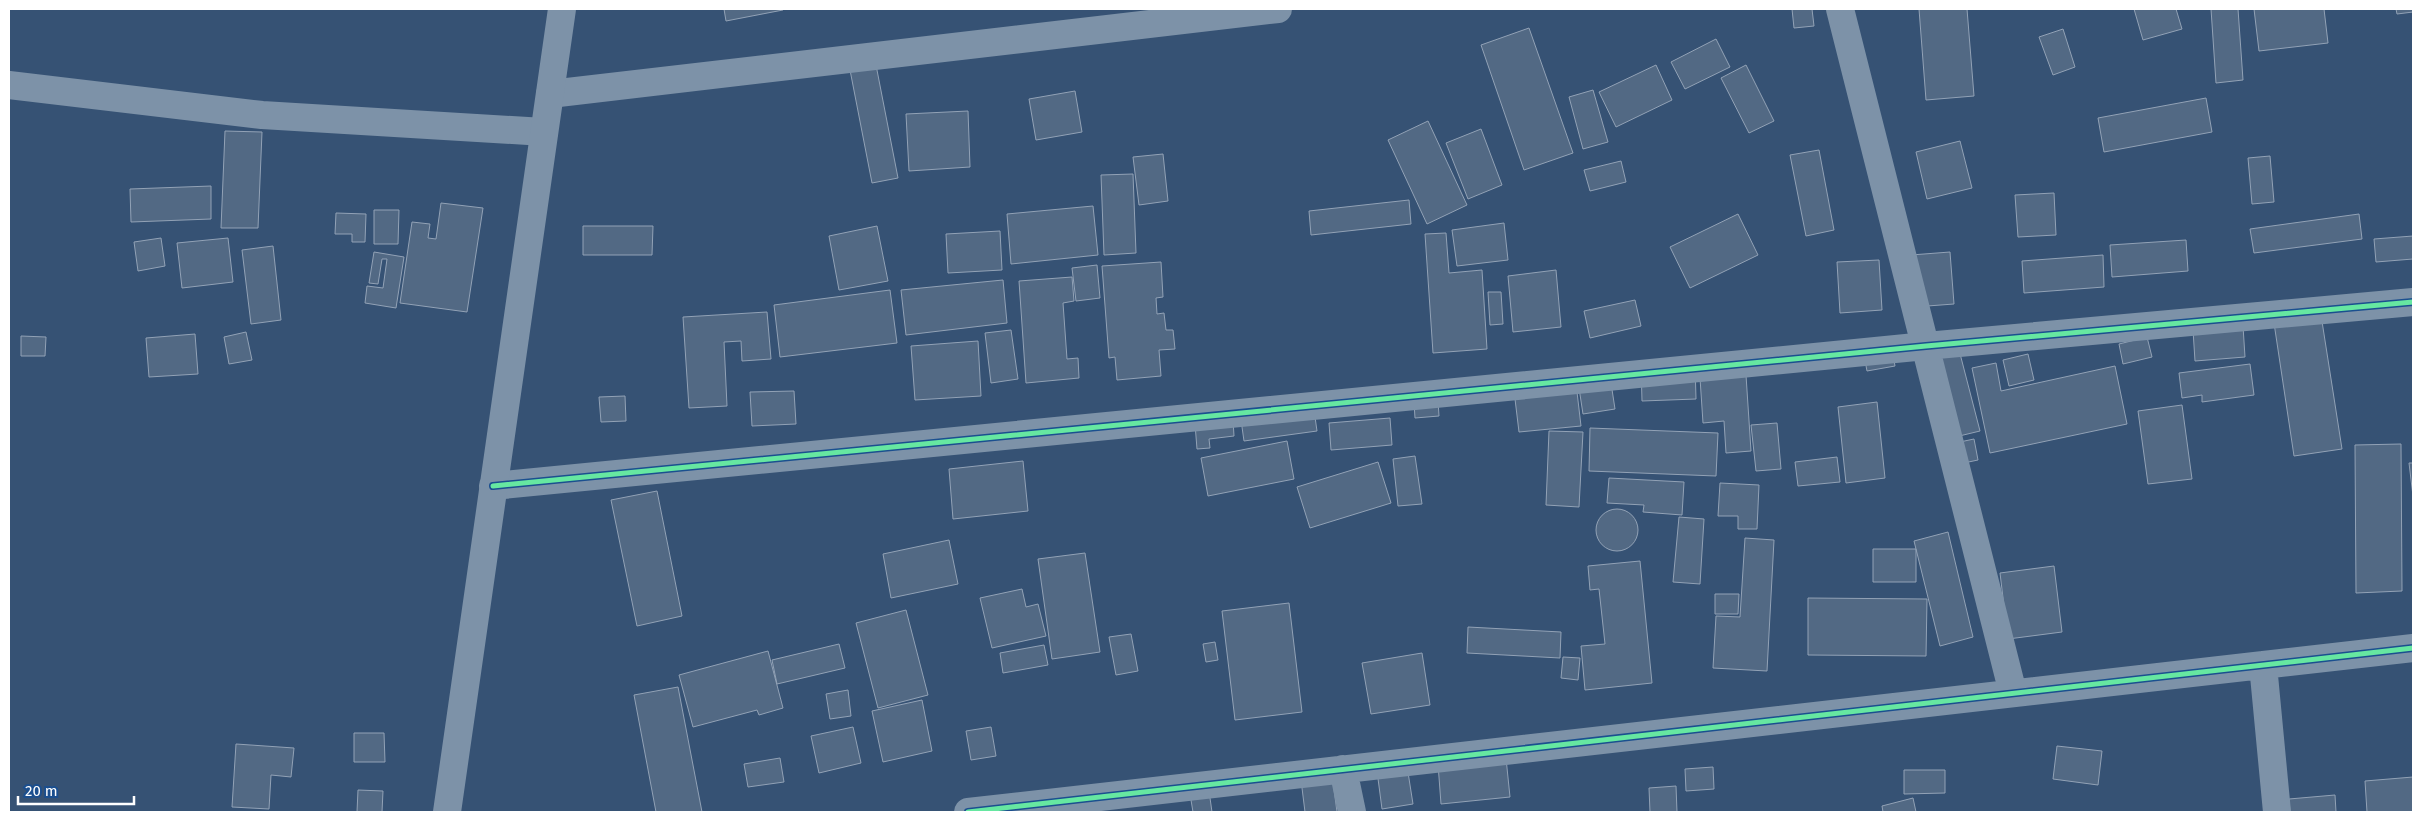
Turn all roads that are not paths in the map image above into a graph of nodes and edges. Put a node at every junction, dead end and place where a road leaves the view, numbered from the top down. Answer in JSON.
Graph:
{"nodes":[{"id":1,"x":562,"y":9,"type":"edge"},
{"id":2,"x":1278,"y":9,"type":"edge"},
{"id":3,"x":1840,"y":9,"type":"edge"},
{"id":4,"x":9,"y":85,"type":"edge"},
{"id":5,"x":550,"y":94,"type":"junction"},
{"id":6,"x":544,"y":132,"type":"junction"},
{"id":7,"x":2413,"y":302,"type":"edge"},
{"id":8,"x":1926,"y":346,"type":"junction"},
{"id":9,"x":493,"y":486,"type":"junction"},
{"id":10,"x":2413,"y":648,"type":"edge"},
{"id":11,"x":2263,"y":665,"type":"junction"},
{"id":12,"x":2013,"y":693,"type":"junction"},
{"id":13,"x":1343,"y":769,"type":"junction"},
{"id":14,"x":446,"y":812,"type":"edge"},
{"id":15,"x":968,"y":812,"type":"edge"},
{"id":16,"x":1352,"y":812,"type":"edge"},
{"id":17,"x":2277,"y":812,"type":"edge"}],
"edges":[{"from":1,"to":5,"type":"street"},
{"from":2,"to":5,"type":"street"},
{"from":3,"to":8,"type":"street"},
{"from":4,"to":6,"type":"street"},
{"from":5,"to":6,"type":"street"},
{"from":6,"to":9,"type":"street"},
{"from":7,"to":8,"type":"street"},
{"from":8,"to":9,"type":"street"},
{"from":8,"to":12,"type":"street"},
{"from":9,"to":14,"type":"street"},
{"from":10,"to":11,"type":"street"},
{"from":11,"to":12,"type":"street"},
{"from":11,"to":17,"type":"street"},
{"from":12,"to":13,"type":"street"},
{"from":13,"to":15,"type":"street"},
{"from":13,"to":16,"type":"street"}]}
